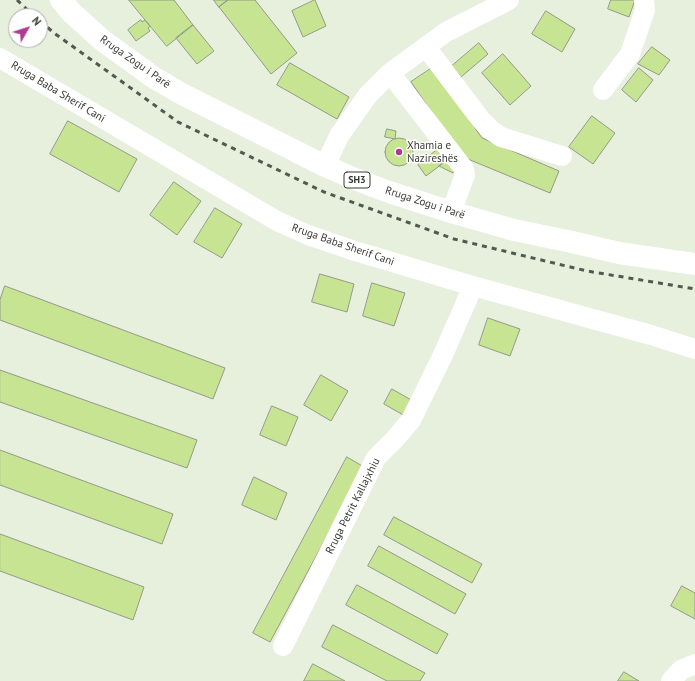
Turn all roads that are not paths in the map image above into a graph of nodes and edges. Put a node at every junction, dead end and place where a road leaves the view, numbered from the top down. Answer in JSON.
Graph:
{"nodes":[{"id":1,"x":61,"y":0,"type":"edge"},
{"id":2,"x":509,"y":0,"type":"edge"},
{"id":3,"x":644,"y":0,"type":"edge"},
{"id":4,"x":426,"y":47,"type":"junction"},
{"id":5,"x":0,"y":58,"type":"edge"},
{"id":6,"x":390,"y":73,"type":"junction"},
{"id":7,"x":603,"y":90,"type":"dead end"},
{"id":8,"x":562,"y":156,"type":"dead end"},
{"id":9,"x":325,"y":166,"type":"junction"},
{"id":10,"x":451,"y":212,"type":"junction"},
{"id":11,"x":695,"y":264,"type":"edge"},
{"id":12,"x":473,"y":286,"type":"junction"},
{"id":13,"x":695,"y":349,"type":"edge"},
{"id":14,"x":283,"y":646,"type":"dead end"},
{"id":15,"x":695,"y":664,"type":"edge"},
{"id":16,"x":671,"y":681,"type":"edge"}],
"edges":[{"from":1,"to":9,"type":"main road","name":"Rruga Zogu i Parë","number":"SH3"},
{"from":2,"to":4,"type":"street"},
{"from":3,"to":7,"type":"street"},
{"from":4,"to":6,"type":"street"},
{"from":4,"to":8,"type":"street"},
{"from":5,"to":12,"type":"street","name":"Rruga Baba Sherif Cani"},
{"from":6,"to":9,"type":"street"},
{"from":6,"to":10,"type":"street"},
{"from":9,"to":10,"type":"main road","name":"Rruga Zogu i Parë","number":"SH3"},
{"from":10,"to":11,"type":"main road","name":"Rruga Zogu i Parë","number":"SH3"},
{"from":12,"to":13,"type":"street","name":"Rruga Baba Sherif Cani"},
{"from":12,"to":14,"type":"street","name":"Rruga Petrit Kallajxhiu"},
{"from":15,"to":16,"type":"street"}]}
